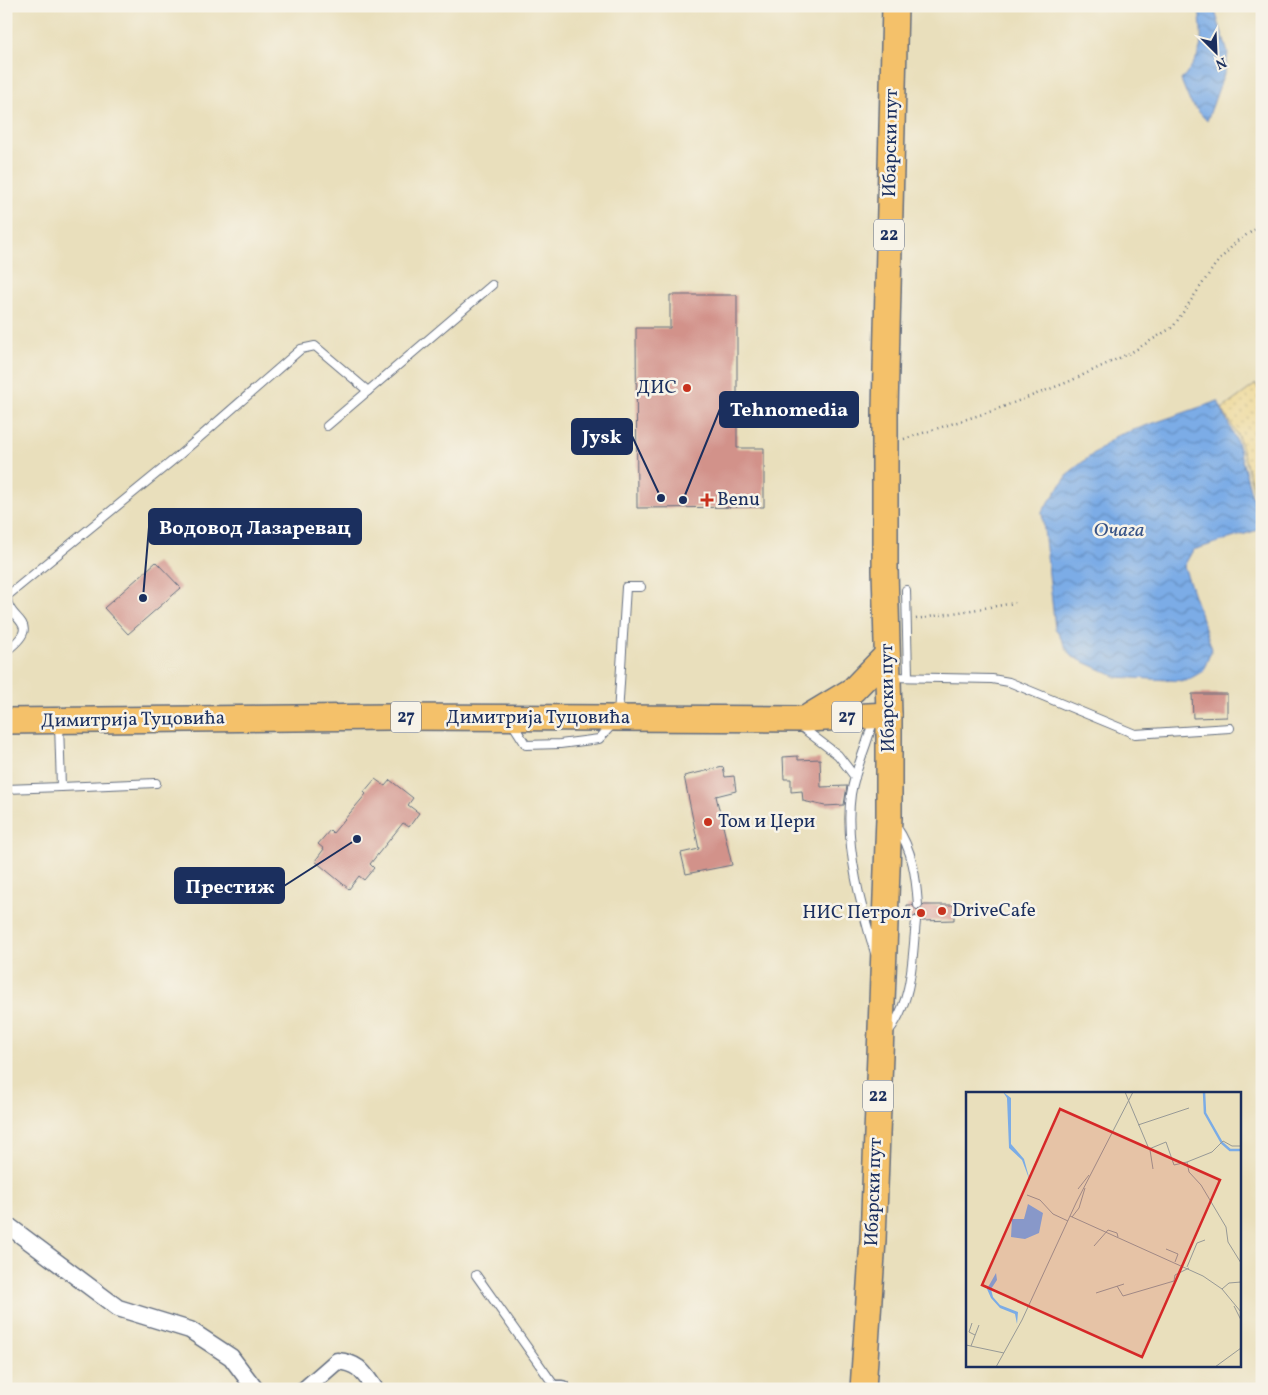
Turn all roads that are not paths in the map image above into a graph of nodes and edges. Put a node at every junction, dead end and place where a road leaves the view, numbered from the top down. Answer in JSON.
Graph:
{"nodes":[{"id":1,"x":895,"y":6,"type":"edge"},
{"id":2,"x":492,"y":285,"type":"dead end"},
{"id":3,"x":368,"y":391,"type":"junction"},
{"id":4,"x":327,"y":426,"type":"dead end"},
{"id":5,"x":641,"y":587,"type":"dead end"},
{"id":6,"x":906,"y":590,"type":"dead end"},
{"id":7,"x":6,"y":651,"type":"edge"},
{"id":8,"x":894,"y":669,"type":"junction"},
{"id":9,"x":882,"y":716,"type":"junction"},
{"id":10,"x":618,"y":718,"type":"junction"},
{"id":11,"x":798,"y":719,"type":"junction"},
{"id":12,"x":6,"y":721,"type":"edge"},
{"id":13,"x":59,"y":721,"type":"junction"},
{"id":14,"x":1230,"y":728,"type":"dead end"},
{"id":15,"x":855,"y":777,"type":"junction"},
{"id":16,"x":156,"y":783,"type":"dead end"},
{"id":17,"x":61,"y":787,"type":"junction"},
{"id":18,"x":6,"y":789,"type":"edge"},
{"id":19,"x":889,"y":817,"type":"junction"},
{"id":20,"x":918,"y":905,"type":"dead end"},
{"id":21,"x":916,"y":921,"type":"dead end"},
{"id":22,"x":882,"y":977,"type":"junction"},
{"id":23,"x":880,"y":1043,"type":"junction"},
{"id":24,"x":6,"y":1224,"type":"edge"},
{"id":25,"x":476,"y":1275,"type":"dead end"},
{"id":26,"x":558,"y":1388,"type":"edge"},
{"id":27,"x":255,"y":1389,"type":"edge"},
{"id":28,"x":304,"y":1389,"type":"edge"},
{"id":29,"x":375,"y":1389,"type":"edge"},
{"id":30,"x":863,"y":1389,"type":"edge"}],
"edges":[{"from":1,"to":8,"type":"main road","name":"Ибарски пут","number":"22"},
{"from":2,"to":3,"type":"lane"},
{"from":3,"to":4,"type":"lane"},
{"from":3,"to":7,"type":"lane"},
{"from":5,"to":10,"type":"lane"},
{"from":6,"to":8,"type":"lane"},
{"from":8,"to":9,"type":"main road","name":"Ибарски пут","number":"22"},
{"from":8,"to":11,"type":"main road"},
{"from":8,"to":14,"type":"lane"},
{"from":9,"to":11,"type":"main road","name":"Димитрија Туцовића","number":"27"},
{"from":9,"to":15,"type":"lane"},
{"from":9,"to":19,"type":"main road","name":"Ибарски пут","number":"22"},
{"from":10,"to":11,"type":"main road","name":"Димитрија Туцовића","number":"27"},
{"from":10,"to":13,"type":"main road","name":"Димитрија Туцовића","number":"27"},
{"from":11,"to":15,"type":"lane"},
{"from":12,"to":13,"type":"main road","name":"Димитрија Туцовића","number":"27"},
{"from":13,"to":17,"type":"lane"},
{"from":15,"to":22,"type":"lane"},
{"from":16,"to":17,"type":"lane"},
{"from":17,"to":18,"type":"lane"},
{"from":19,"to":20,"type":"lane"},
{"from":19,"to":22,"type":"main road","name":"Ибарски пут","number":"22"},
{"from":21,"to":23,"type":"lane"},
{"from":22,"to":23,"type":"main road","name":"Ибарски пут","number":"22"},
{"from":23,"to":30,"type":"main road","name":"Ибарски пут","number":"22"},
{"from":24,"to":27,"type":"street"},
{"from":25,"to":26,"type":"lane"},
{"from":28,"to":29,"type":"street"}]}
